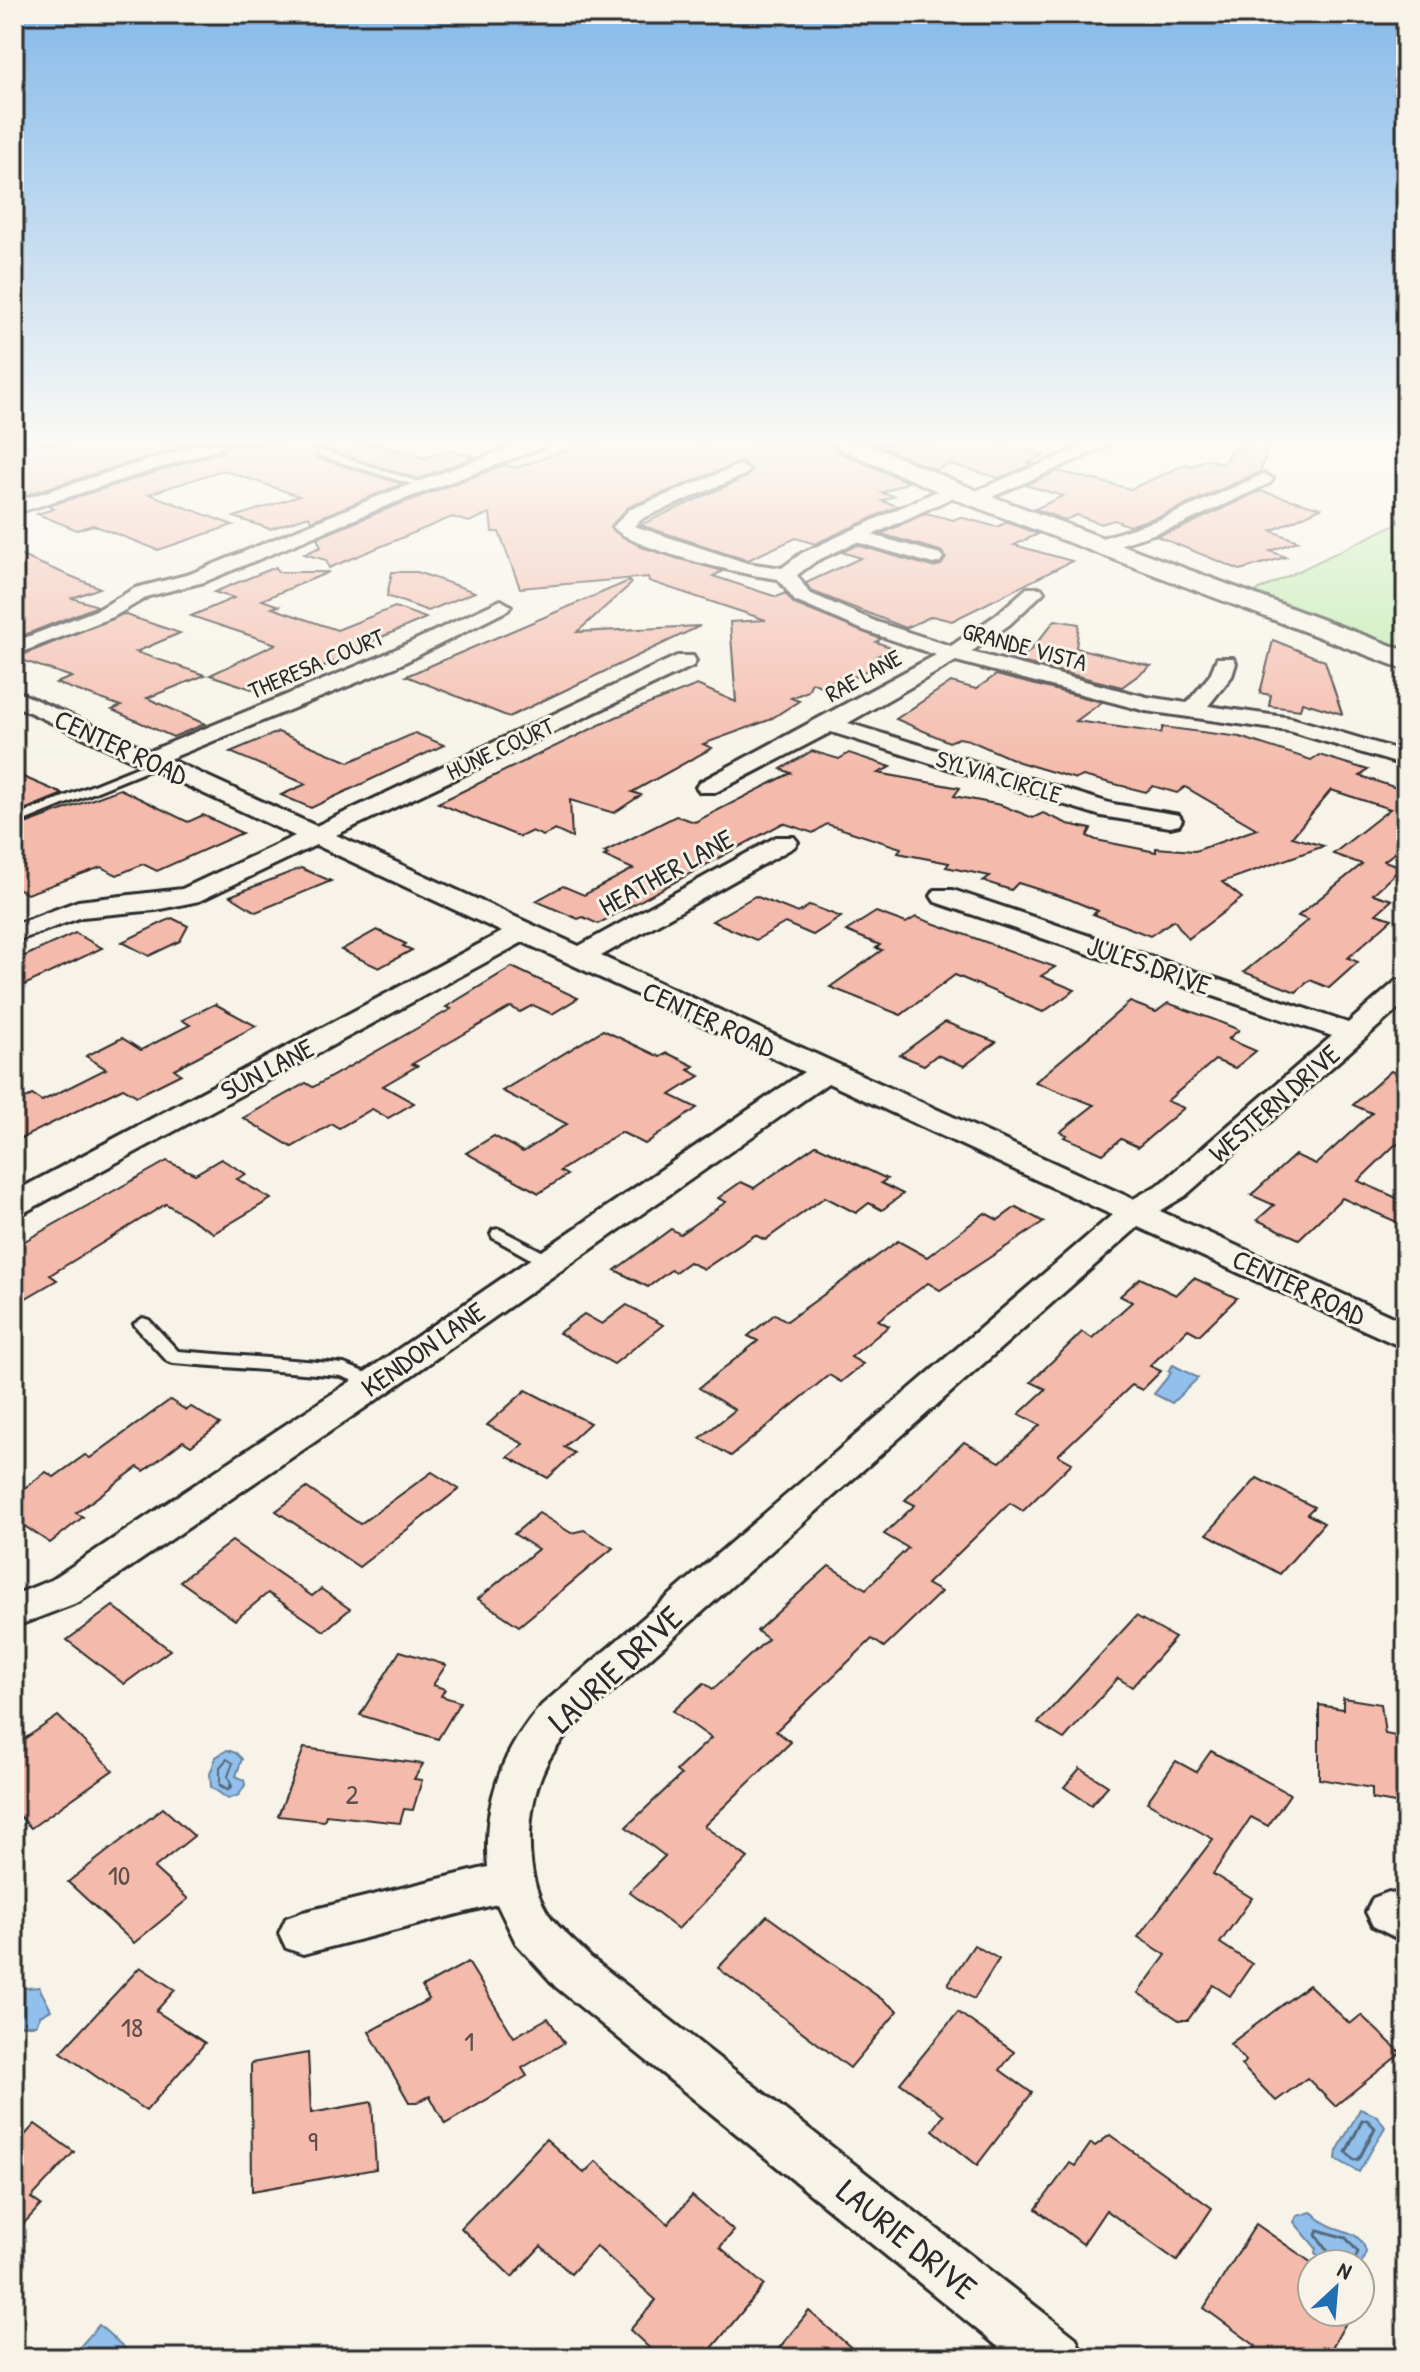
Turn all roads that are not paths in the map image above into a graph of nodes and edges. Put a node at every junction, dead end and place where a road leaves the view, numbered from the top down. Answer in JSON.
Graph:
{"nodes":[{"id":1,"x":253,"y":555,"type":"edge"},
{"id":2,"x":699,"y":555,"type":"edge"},
{"id":3,"x":814,"y":555,"type":"edge"},
{"id":4,"x":921,"y":555,"type":"edge"},
{"id":5,"x":1131,"y":555,"type":"edge"},
{"id":6,"x":933,"y":558,"type":"dead end"},
{"id":7,"x":786,"y":574,"type":"junction"},
{"id":8,"x":1034,"y":592,"type":"dead end"},
{"id":9,"x":501,"y":606,"type":"dead end"},
{"id":10,"x":14,"y":649,"type":"edge"},
{"id":11,"x":953,"y":654,"type":"junction"},
{"id":12,"x":685,"y":661,"type":"dead end"},
{"id":13,"x":1406,"y":661,"type":"edge"},
{"id":14,"x":1225,"y":663,"type":"dead end"},
{"id":15,"x":14,"y":697,"type":"edge"},
{"id":16,"x":1193,"y":711,"type":"junction"},
{"id":17,"x":829,"y":724,"type":"junction"},
{"id":18,"x":1406,"y":759,"type":"edge"},
{"id":19,"x":151,"y":762,"type":"junction"},
{"id":20,"x":708,"y":787,"type":"dead end"},
{"id":21,"x":1170,"y":820,"type":"dead end"},
{"id":22,"x":14,"y":821,"type":"edge"},
{"id":23,"x":315,"y":836,"type":"junction"},
{"id":24,"x":785,"y":842,"type":"dead end"},
{"id":25,"x":944,"y":896,"type":"dead end"},
{"id":26,"x":521,"y":932,"type":"junction"},
{"id":27,"x":14,"y":934,"type":"edge"},
{"id":28,"x":578,"y":958,"type":"junction"},
{"id":29,"x":1406,"y":987,"type":"edge"},
{"id":30,"x":1353,"y":1034,"type":"junction"},
{"id":31,"x":824,"y":1072,"type":"junction"},
{"id":32,"x":14,"y":1205,"type":"edge"},
{"id":33,"x":1136,"y":1211,"type":"junction"},
{"id":34,"x":499,"y":1234,"type":"dead end"},
{"id":35,"x":549,"y":1262,"type":"junction"},
{"id":36,"x":143,"y":1324,"type":"dead end"},
{"id":37,"x":1406,"y":1337,"type":"edge"},
{"id":38,"x":375,"y":1383,"type":"junction"},
{"id":39,"x":14,"y":1612,"type":"edge"},
{"id":40,"x":511,"y":1881,"type":"junction"},
{"id":41,"x":303,"y":1933,"type":"dead end"},
{"id":42,"x":1056,"y":2358,"type":"edge"}],
"edges":[{"from":1,"to":10,"type":"street"},
{"from":2,"to":7,"type":"street"},
{"from":3,"to":7,"type":"street"},
{"from":4,"to":6,"type":"street"},
{"from":5,"to":13,"type":"main road"},
{"from":7,"to":11,"type":"street","name":"GRANDE VISTA"},
{"from":8,"to":11,"type":"street","name":"RAE LANE"},
{"from":9,"to":19,"type":"street","name":"THERESA COURT"},
{"from":11,"to":16,"type":"street","name":"GRANDE VISTA"},
{"from":11,"to":17,"type":"street","name":"RAE LANE"},
{"from":12,"to":23,"type":"street","name":"HUNE COURT"},
{"from":14,"to":16,"type":"street"},
{"from":15,"to":19,"type":"street","name":"CENTER ROAD"},
{"from":16,"to":18,"type":"street","name":"GRANDE VISTA"},
{"from":17,"to":20,"type":"street","name":"RAE LANE"},
{"from":17,"to":21,"type":"street","name":"SYLVIA CIRCLE"},
{"from":19,"to":22,"type":"lane"},
{"from":19,"to":23,"type":"street","name":"CENTER ROAD"},
{"from":23,"to":26,"type":"street","name":"CENTER ROAD"},
{"from":23,"to":27,"type":"street","name":"HUNE COURT"},
{"from":24,"to":28,"type":"street","name":"HEATHER LANE"},
{"from":25,"to":30,"type":"street","name":"JULES DRIVE"},
{"from":26,"to":28,"type":"street","name":"CENTER ROAD"},
{"from":26,"to":32,"type":"street","name":"SUN LANE"},
{"from":28,"to":31,"type":"street","name":"CENTER ROAD"},
{"from":29,"to":30,"type":"street","name":"WESTERN DRIVE"},
{"from":30,"to":33,"type":"street","name":"WESTERN DRIVE"},
{"from":31,"to":33,"type":"street","name":"CENTER ROAD"},
{"from":31,"to":35,"type":"street","name":"KENDON LANE"},
{"from":33,"to":37,"type":"street","name":"CENTER ROAD"},
{"from":33,"to":40,"type":"street","name":"LAURIE DRIVE"},
{"from":34,"to":35,"type":"lane"},
{"from":35,"to":38,"type":"street","name":"KENDON LANE"},
{"from":36,"to":38,"type":"lane"},
{"from":38,"to":39,"type":"street","name":"KENDON LANE"},
{"from":40,"to":41,"type":"street"},
{"from":40,"to":42,"type":"street","name":"LAURIE DRIVE"}]}
